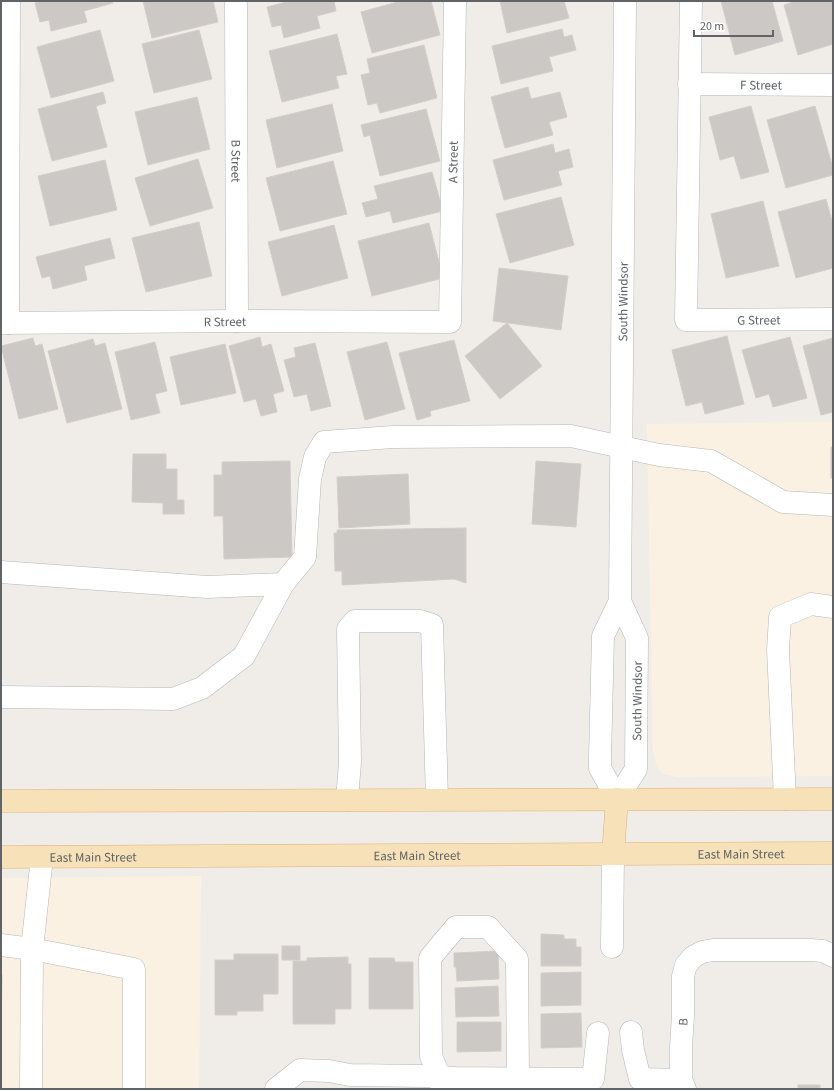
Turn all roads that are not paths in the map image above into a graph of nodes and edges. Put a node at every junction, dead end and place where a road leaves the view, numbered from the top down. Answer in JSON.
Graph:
{"nodes":[{"id":1,"x":9,"y":1,"type":"edge"},
{"id":2,"x":236,"y":1,"type":"edge"},
{"id":3,"x":455,"y":1,"type":"edge"},
{"id":4,"x":624,"y":1,"type":"edge"},
{"id":5,"x":691,"y":1,"type":"edge"},
{"id":6,"x":689,"y":84,"type":"junction"},
{"id":7,"x":833,"y":85,"type":"edge"},
{"id":8,"x":833,"y":319,"type":"edge"},
{"id":9,"x":237,"y":321,"type":"junction"},
{"id":10,"x":450,"y":322,"type":"joint"},
{"id":11,"x":5,"y":323,"type":"edge"},
{"id":12,"x":620,"y":447,"type":"junction"},
{"id":13,"x":833,"y":505,"type":"edge"},
{"id":14,"x":1,"y":572,"type":"edge"},
{"id":15,"x":283,"y":584,"type":"junction"},
{"id":16,"x":620,"y":601,"type":"junction"},
{"id":17,"x":833,"y":607,"type":"edge"},
{"id":18,"x":1,"y":698,"type":"edge"},
{"id":19,"x":437,"y":799,"type":"junction"},
{"id":20,"x":617,"y":799,"type":"junction"},
{"id":21,"x":784,"y":799,"type":"junction"},
{"id":22,"x":833,"y":799,"type":"edge"},
{"id":23,"x":347,"y":800,"type":"junction"},
{"id":24,"x":1,"y":801,"type":"edge"},
{"id":25,"x":833,"y":853,"type":"edge"},
{"id":26,"x":613,"y":854,"type":"junction"},
{"id":27,"x":1,"y":857,"type":"edge"},
{"id":28,"x":42,"y":857,"type":"junction"},
{"id":29,"x":1,"y":945,"type":"edge"},
{"id":30,"x":612,"y":947,"type":"dead end"},
{"id":31,"x":32,"y":949,"type":"junction"},
{"id":32,"x":833,"y":956,"type":"edge"},
{"id":33,"x":631,"y":1032,"type":"dead end"},
{"id":34,"x":598,"y":1033,"type":"dead end"},
{"id":35,"x":518,"y":1078,"type":"junction"},
{"id":36,"x":441,"y":1083,"type":"edge"},
{"id":37,"x":683,"y":1085,"type":"edge"},
{"id":38,"x":31,"y":1089,"type":"edge"},
{"id":39,"x":134,"y":1089,"type":"edge"},
{"id":40,"x":276,"y":1089,"type":"edge"}],
"edges":[{"from":1,"to":11,"type":"street"},
{"from":2,"to":9,"type":"street","name":"B Street"},
{"from":3,"to":10,"type":"street","name":"A Street"},
{"from":4,"to":12,"type":"street","name":"South Windsor"},
{"from":5,"to":6,"type":"street"},
{"from":6,"to":7,"type":"street","name":"F Street"},
{"from":6,"to":8,"type":"street","name":"G Street"},
{"from":9,"to":10,"type":"street","name":"R Street"},
{"from":9,"to":11,"type":"street","name":"R Street"},
{"from":12,"to":13,"type":"street"},
{"from":12,"to":15,"type":"street"},
{"from":12,"to":16,"type":"street","name":"South Windsor"},
{"from":14,"to":15,"type":"street"},
{"from":15,"to":18,"type":"street"},
{"from":16,"to":20,"type":"street","name":"South Windsor"},
{"from":16,"to":20,"type":"street","name":"South Windsor"},
{"from":17,"to":21,"type":"street"},
{"from":19,"to":20,"type":"main road"},
{"from":19,"to":23,"type":"main road"},
{"from":19,"to":23,"type":"street"},
{"from":20,"to":21,"type":"main road"},
{"from":20,"to":26,"type":"main road","name":"South Windsor"},
{"from":21,"to":22,"type":"main road"},
{"from":23,"to":24,"type":"main road"},
{"from":25,"to":26,"type":"main road","name":"East Main Street"},
{"from":26,"to":28,"type":"main road","name":"East Main Street"},
{"from":26,"to":30,"type":"street"},
{"from":27,"to":28,"type":"main road","name":"East Main Street"},
{"from":28,"to":31,"type":"street"},
{"from":29,"to":31,"type":"street"},
{"from":31,"to":38,"type":"street"},
{"from":31,"to":39,"type":"street"},
{"from":32,"to":37,"type":"street","name":"B"},
{"from":33,"to":37,"type":"street"},
{"from":34,"to":35,"type":"street"},
{"from":35,"to":36,"type":"street"},
{"from":35,"to":36,"type":"street"},
{"from":36,"to":40,"type":"street"}]}
